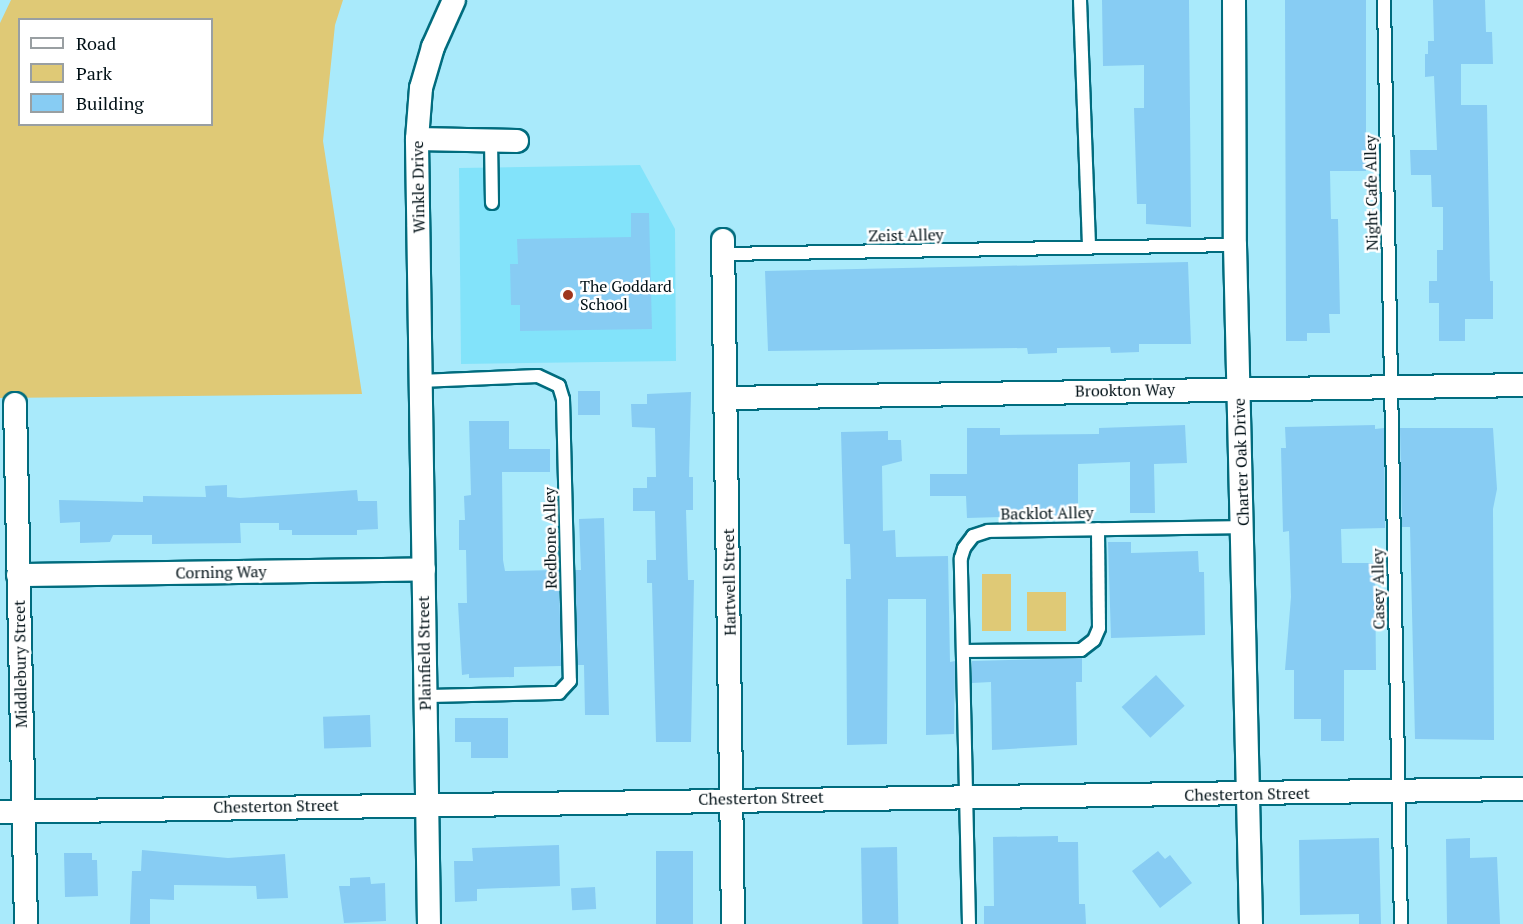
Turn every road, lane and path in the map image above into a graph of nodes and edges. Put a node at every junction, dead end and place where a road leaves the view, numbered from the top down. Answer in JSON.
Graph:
{"nodes":[{"id":1,"x":454,"y":0,"type":"edge"},
{"id":2,"x":1080,"y":0,"type":"edge"},
{"id":3,"x":1234,"y":0,"type":"edge"},
{"id":4,"x":1384,"y":0,"type":"edge"},
{"id":5,"x":417,"y":139,"type":"junction"},
{"id":6,"x":491,"y":140,"type":"junction"},
{"id":7,"x":517,"y":141,"type":"dead end"},
{"id":8,"x":492,"y":203,"type":"dead end"},
{"id":9,"x":1235,"y":245,"type":"junction"},
{"id":10,"x":724,"y":247,"type":"joint"},
{"id":11,"x":1089,"y":248,"type":"junction"},
{"id":12,"x":420,"y":381,"type":"junction"},
{"id":13,"x":1523,"y":385,"type":"edge"},
{"id":14,"x":1390,"y":386,"type":"junction"},
{"id":15,"x":1239,"y":387,"type":"junction"},
{"id":16,"x":726,"y":398,"type":"junction"},
{"id":17,"x":15,"y":404,"type":"dead end"},
{"id":18,"x":1243,"y":527,"type":"junction"},
{"id":19,"x":1098,"y":529,"type":"junction"},
{"id":20,"x":424,"y":569,"type":"junction"},
{"id":21,"x":18,"y":575,"type":"junction"},
{"id":22,"x":963,"y":651,"type":"junction"},
{"id":23,"x":425,"y":696,"type":"junction"},
{"id":24,"x":1523,"y":789,"type":"edge"},
{"id":25,"x":1399,"y":791,"type":"junction"},
{"id":26,"x":1248,"y":794,"type":"junction"},
{"id":27,"x":966,"y":796,"type":"junction"},
{"id":28,"x":732,"y":799,"type":"junction"},
{"id":29,"x":426,"y":804,"type":"junction"},
{"id":30,"x":11,"y":812,"type":"edge"},
{"id":31,"x":26,"y":924,"type":"edge"},
{"id":32,"x":429,"y":924,"type":"edge"},
{"id":33,"x":733,"y":924,"type":"edge"},
{"id":34,"x":969,"y":924,"type":"edge"},
{"id":35,"x":1251,"y":924,"type":"edge"},
{"id":36,"x":1401,"y":924,"type":"edge"}],
"edges":[{"from":1,"to":5,"type":"street","name":"Winkle Drive"},
{"from":2,"to":11,"type":"lane"},
{"from":3,"to":9,"type":"street","name":"Charter Oak Drive"},
{"from":4,"to":14,"type":"lane","name":"Night Cafe Alley"},
{"from":5,"to":6,"type":"street"},
{"from":5,"to":12,"type":"street","name":"Winkle Drive"},
{"from":6,"to":7,"type":"street"},
{"from":6,"to":8,"type":"lane"},
{"from":9,"to":11,"type":"lane","name":"Zeist Alley"},
{"from":9,"to":15,"type":"street","name":"Charter Oak Drive"},
{"from":10,"to":11,"type":"lane","name":"Zeist Alley"},
{"from":10,"to":16,"type":"street","name":"Hartwell Street"},
{"from":12,"to":20,"type":"street","name":"Plainfield Street"},
{"from":12,"to":23,"type":"lane","name":"Redbone Alley"},
{"from":13,"to":14,"type":"street","name":"Brookton Way"},
{"from":14,"to":15,"type":"street","name":"Brookton Way"},
{"from":14,"to":25,"type":"lane","name":"Casey Alley"},
{"from":15,"to":16,"type":"street","name":"Brookton Way"},
{"from":15,"to":18,"type":"street","name":"Charter Oak Drive"},
{"from":16,"to":28,"type":"street","name":"Hartwell Street"},
{"from":17,"to":21,"type":"street","name":"Middlebury Street"},
{"from":18,"to":19,"type":"lane","name":"Backlot Alley"},
{"from":18,"to":26,"type":"street","name":"Charter Oak Drive"},
{"from":19,"to":22,"type":"lane","name":"Backlot Alley"},
{"from":19,"to":22,"type":"lane"},
{"from":20,"to":21,"type":"street","name":"Corning Way"},
{"from":20,"to":23,"type":"street","name":"Plainfield Street"},
{"from":21,"to":30,"type":"street","name":"Middlebury Street"},
{"from":22,"to":27,"type":"lane","name":"Backlot Alley"},
{"from":23,"to":29,"type":"street","name":"Plainfield Street"},
{"from":24,"to":25,"type":"street","name":"Chesterton Street"},
{"from":25,"to":26,"type":"street","name":"Chesterton Street"},
{"from":25,"to":36,"type":"lane","name":"Casey Alley"},
{"from":26,"to":27,"type":"street","name":"Chesterton Street"},
{"from":26,"to":35,"type":"street","name":"Charter Oak Drive"},
{"from":27,"to":28,"type":"street","name":"Chesterton Street"},
{"from":27,"to":34,"type":"lane","name":"Backlot Alley"},
{"from":28,"to":29,"type":"street","name":"Chesterton Street"},
{"from":28,"to":33,"type":"street","name":"Hartwell Street"},
{"from":29,"to":30,"type":"street","name":"Chesterton Street"},
{"from":29,"to":32,"type":"street","name":"Plainfield Street"},
{"from":30,"to":31,"type":"street","name":"Middlebury Street"}]}
